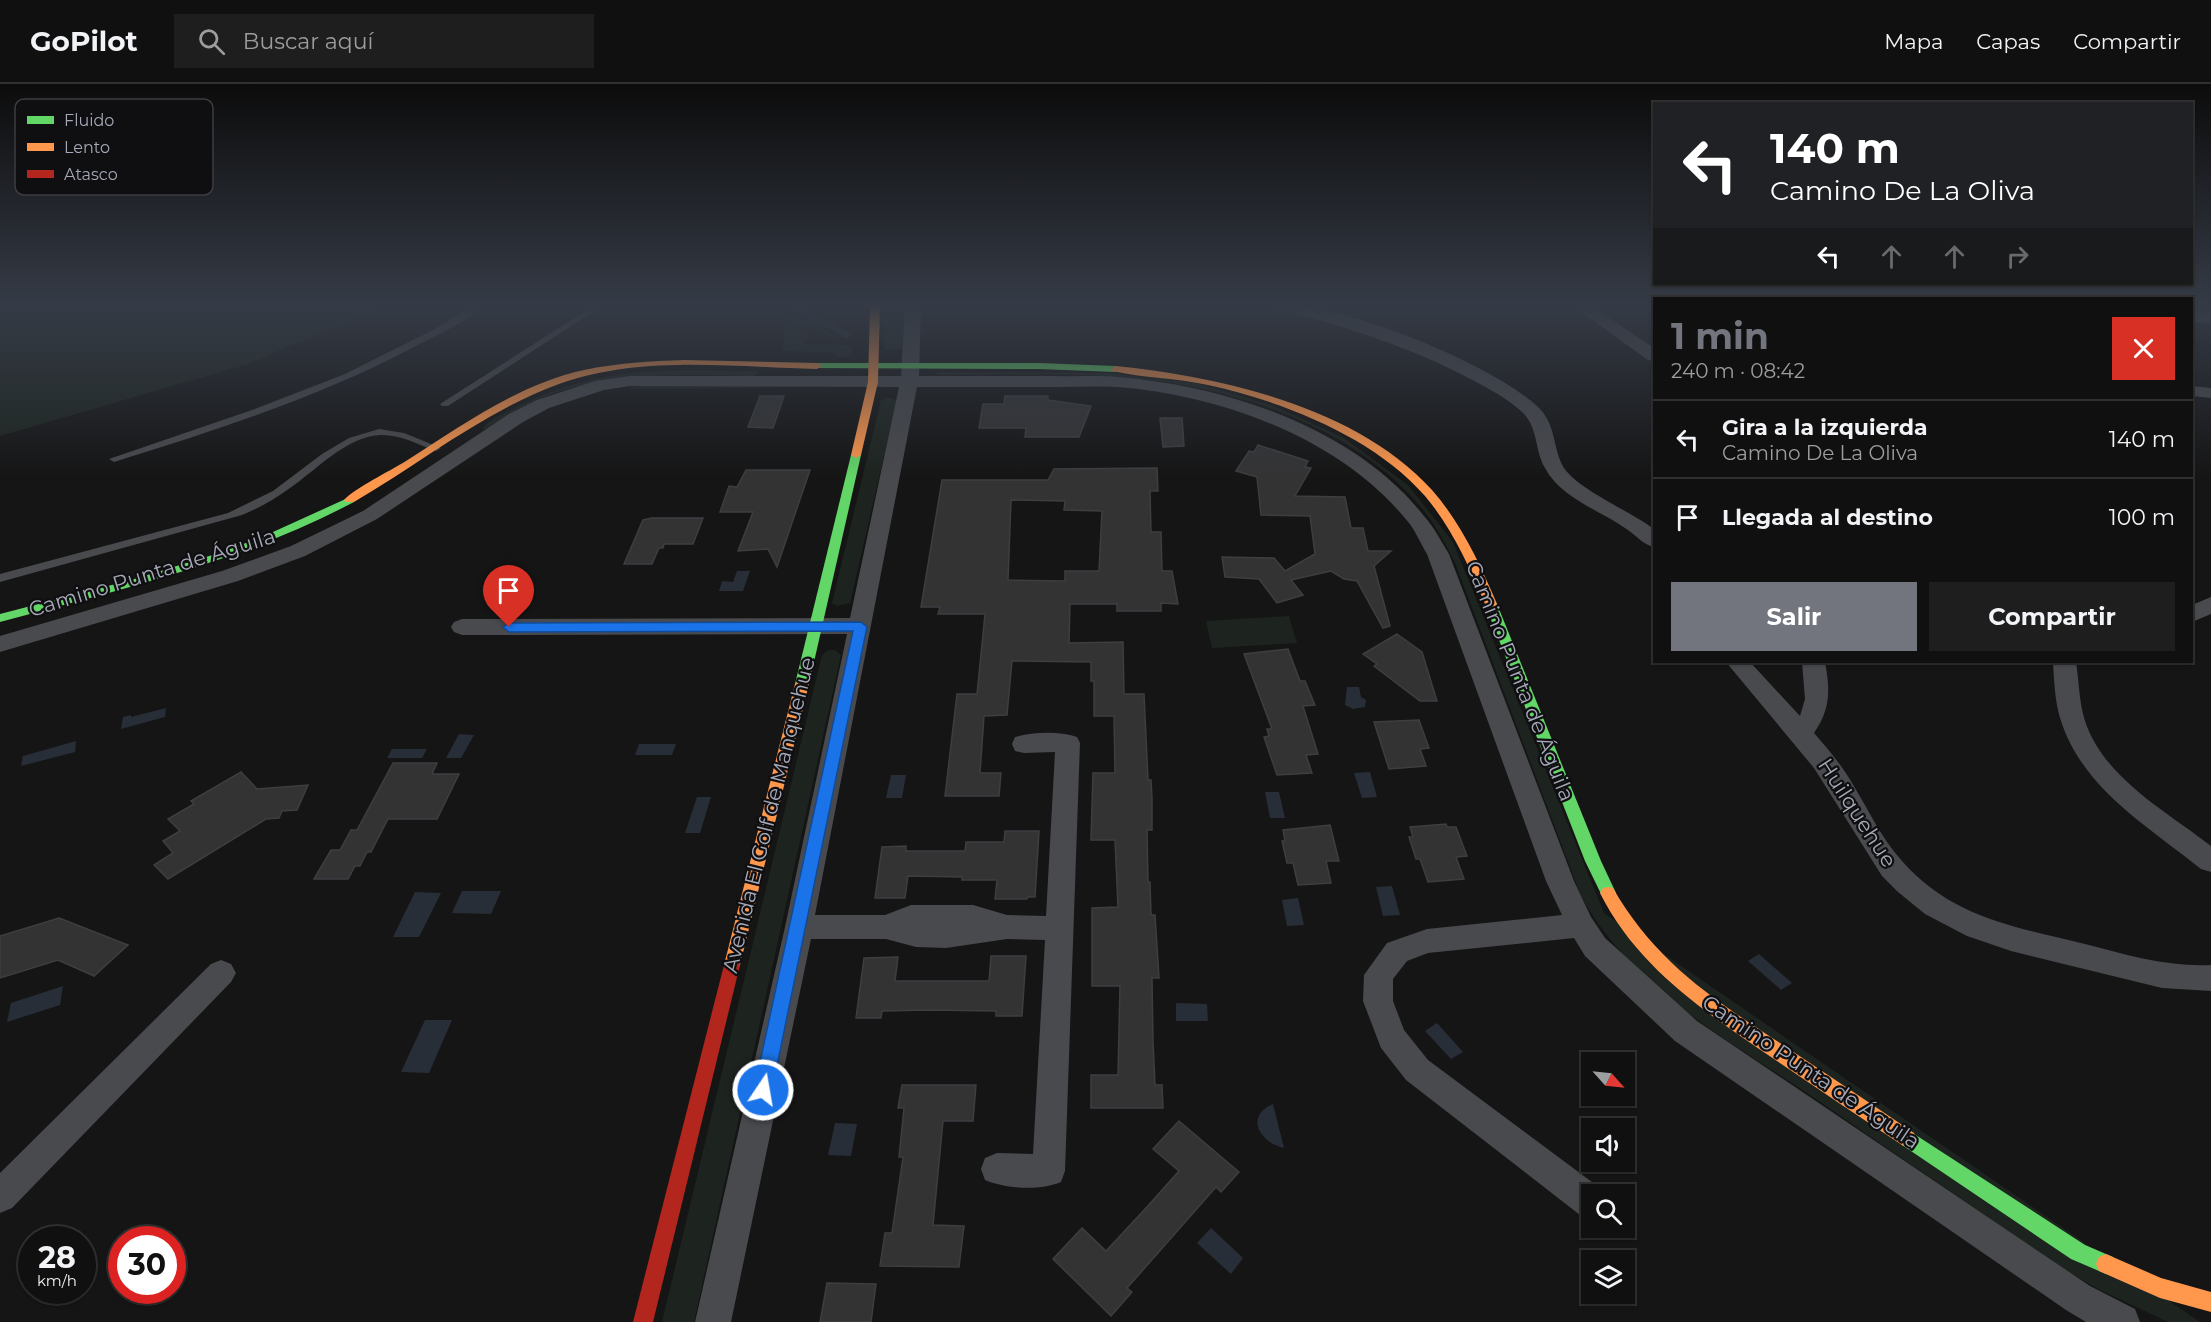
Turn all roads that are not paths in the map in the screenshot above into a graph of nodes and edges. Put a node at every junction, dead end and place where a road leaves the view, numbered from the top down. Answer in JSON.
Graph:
{"nodes":[{"id":1,"x":371,"y":364,"type":"edge"},
{"id":2,"x":508,"y":364,"type":"edge"},
{"id":3,"x":874,"y":364,"type":"edge"},
{"id":4,"x":911,"y":364,"type":"edge"},
{"id":5,"x":1451,"y":364,"type":"edge"},
{"id":6,"x":874,"y":374,"type":"junction"},
{"id":7,"x":911,"y":374,"type":"junction"},
{"id":8,"x":2193,"y":391,"type":"edge"},
{"id":9,"x":2211,"y":393,"type":"edge"},
{"id":10,"x":445,"y":404,"type":"dead end"},
{"id":11,"x":436,"y":448,"type":"junction"},
{"id":12,"x":114,"y":459,"type":"dead end"},
{"id":13,"x":1653,"y":540,"type":"edge"},
{"id":14,"x":0,"y":578,"type":"edge"},
{"id":15,"x":2211,"y":604,"type":"edge"},
{"id":16,"x":2193,"y":614,"type":"edge"},
{"id":17,"x":0,"y":618,"type":"edge"},
{"id":18,"x":462,"y":627,"type":"dead end"},
{"id":19,"x":861,"y":627,"type":"junction"},
{"id":20,"x":816,"y":628,"type":"junction"},
{"id":21,"x":0,"y":644,"type":"edge"},
{"id":22,"x":1738,"y":663,"type":"edge"},
{"id":23,"x":1814,"y":663,"type":"edge"},
{"id":24,"x":2065,"y":663,"type":"edge"},
{"id":25,"x":1801,"y":733,"type":"junction"},
{"id":26,"x":1024,"y":744,"type":"dead end"},
{"id":27,"x":2211,"y":861,"type":"edge"},
{"id":28,"x":1581,"y":925,"type":"junction"},
{"id":29,"x":798,"y":927,"type":"junction"},
{"id":30,"x":1060,"y":928,"type":"junction"},
{"id":31,"x":221,"y":973,"type":"dead end"},
{"id":32,"x":2211,"y":978,"type":"edge"},
{"id":33,"x":997,"y":1169,"type":"dead end"},
{"id":34,"x":1581,"y":1195,"type":"edge"},
{"id":35,"x":0,"y":1196,"type":"edge"},
{"id":36,"x":2211,"y":1302,"type":"edge"},
{"id":37,"x":643,"y":1322,"type":"edge"},
{"id":38,"x":713,"y":1322,"type":"edge"},
{"id":39,"x":2122,"y":1322,"type":"edge"}],
"edges":[{"from":1,"to":12,"type":"lane"},
{"from":2,"to":10,"type":"lane"},
{"from":3,"to":6,"type":"street","name":"Avenida El Golf de Manquehue"},
{"from":4,"to":7,"type":"street"},
{"from":5,"to":13,"type":"street"},
{"from":6,"to":7,"type":"street","name":"Camino Punta de Águila"},
{"from":6,"to":11,"type":"street","name":"Camino Punta de Águila"},
{"from":6,"to":20,"type":"street","name":"Avenida El Golf de Manquehue"},
{"from":6,"to":21,"type":"street","name":"Camino Punta de Águila"},
{"from":7,"to":19,"type":"street"},
{"from":7,"to":28,"type":"street","name":"Camino Punta de Águila"},
{"from":7,"to":36,"type":"street","name":"Camino Punta de Águila"},
{"from":8,"to":9,"type":"street"},
{"from":11,"to":14,"type":"lane"},
{"from":11,"to":17,"type":"street","name":"Camino Punta de Águila"},
{"from":15,"to":16,"type":"street"},
{"from":18,"to":20,"type":"street"},
{"from":19,"to":20,"type":"street"},
{"from":19,"to":29,"type":"street"},
{"from":20,"to":37,"type":"street","name":"Avenida El Golf de Manquehue"},
{"from":22,"to":25,"type":"street","name":"Huilquehue"},
{"from":23,"to":25,"type":"street"},
{"from":24,"to":27,"type":"street"},
{"from":25,"to":32,"type":"street","name":"Huilquehue"},
{"from":26,"to":30,"type":"street"},
{"from":28,"to":34,"type":"street"},
{"from":28,"to":39,"type":"street","name":"Camino Punta de Águila"},
{"from":29,"to":30,"type":"street"},
{"from":29,"to":38,"type":"street"},
{"from":30,"to":33,"type":"street"},
{"from":31,"to":35,"type":"street"}]}
